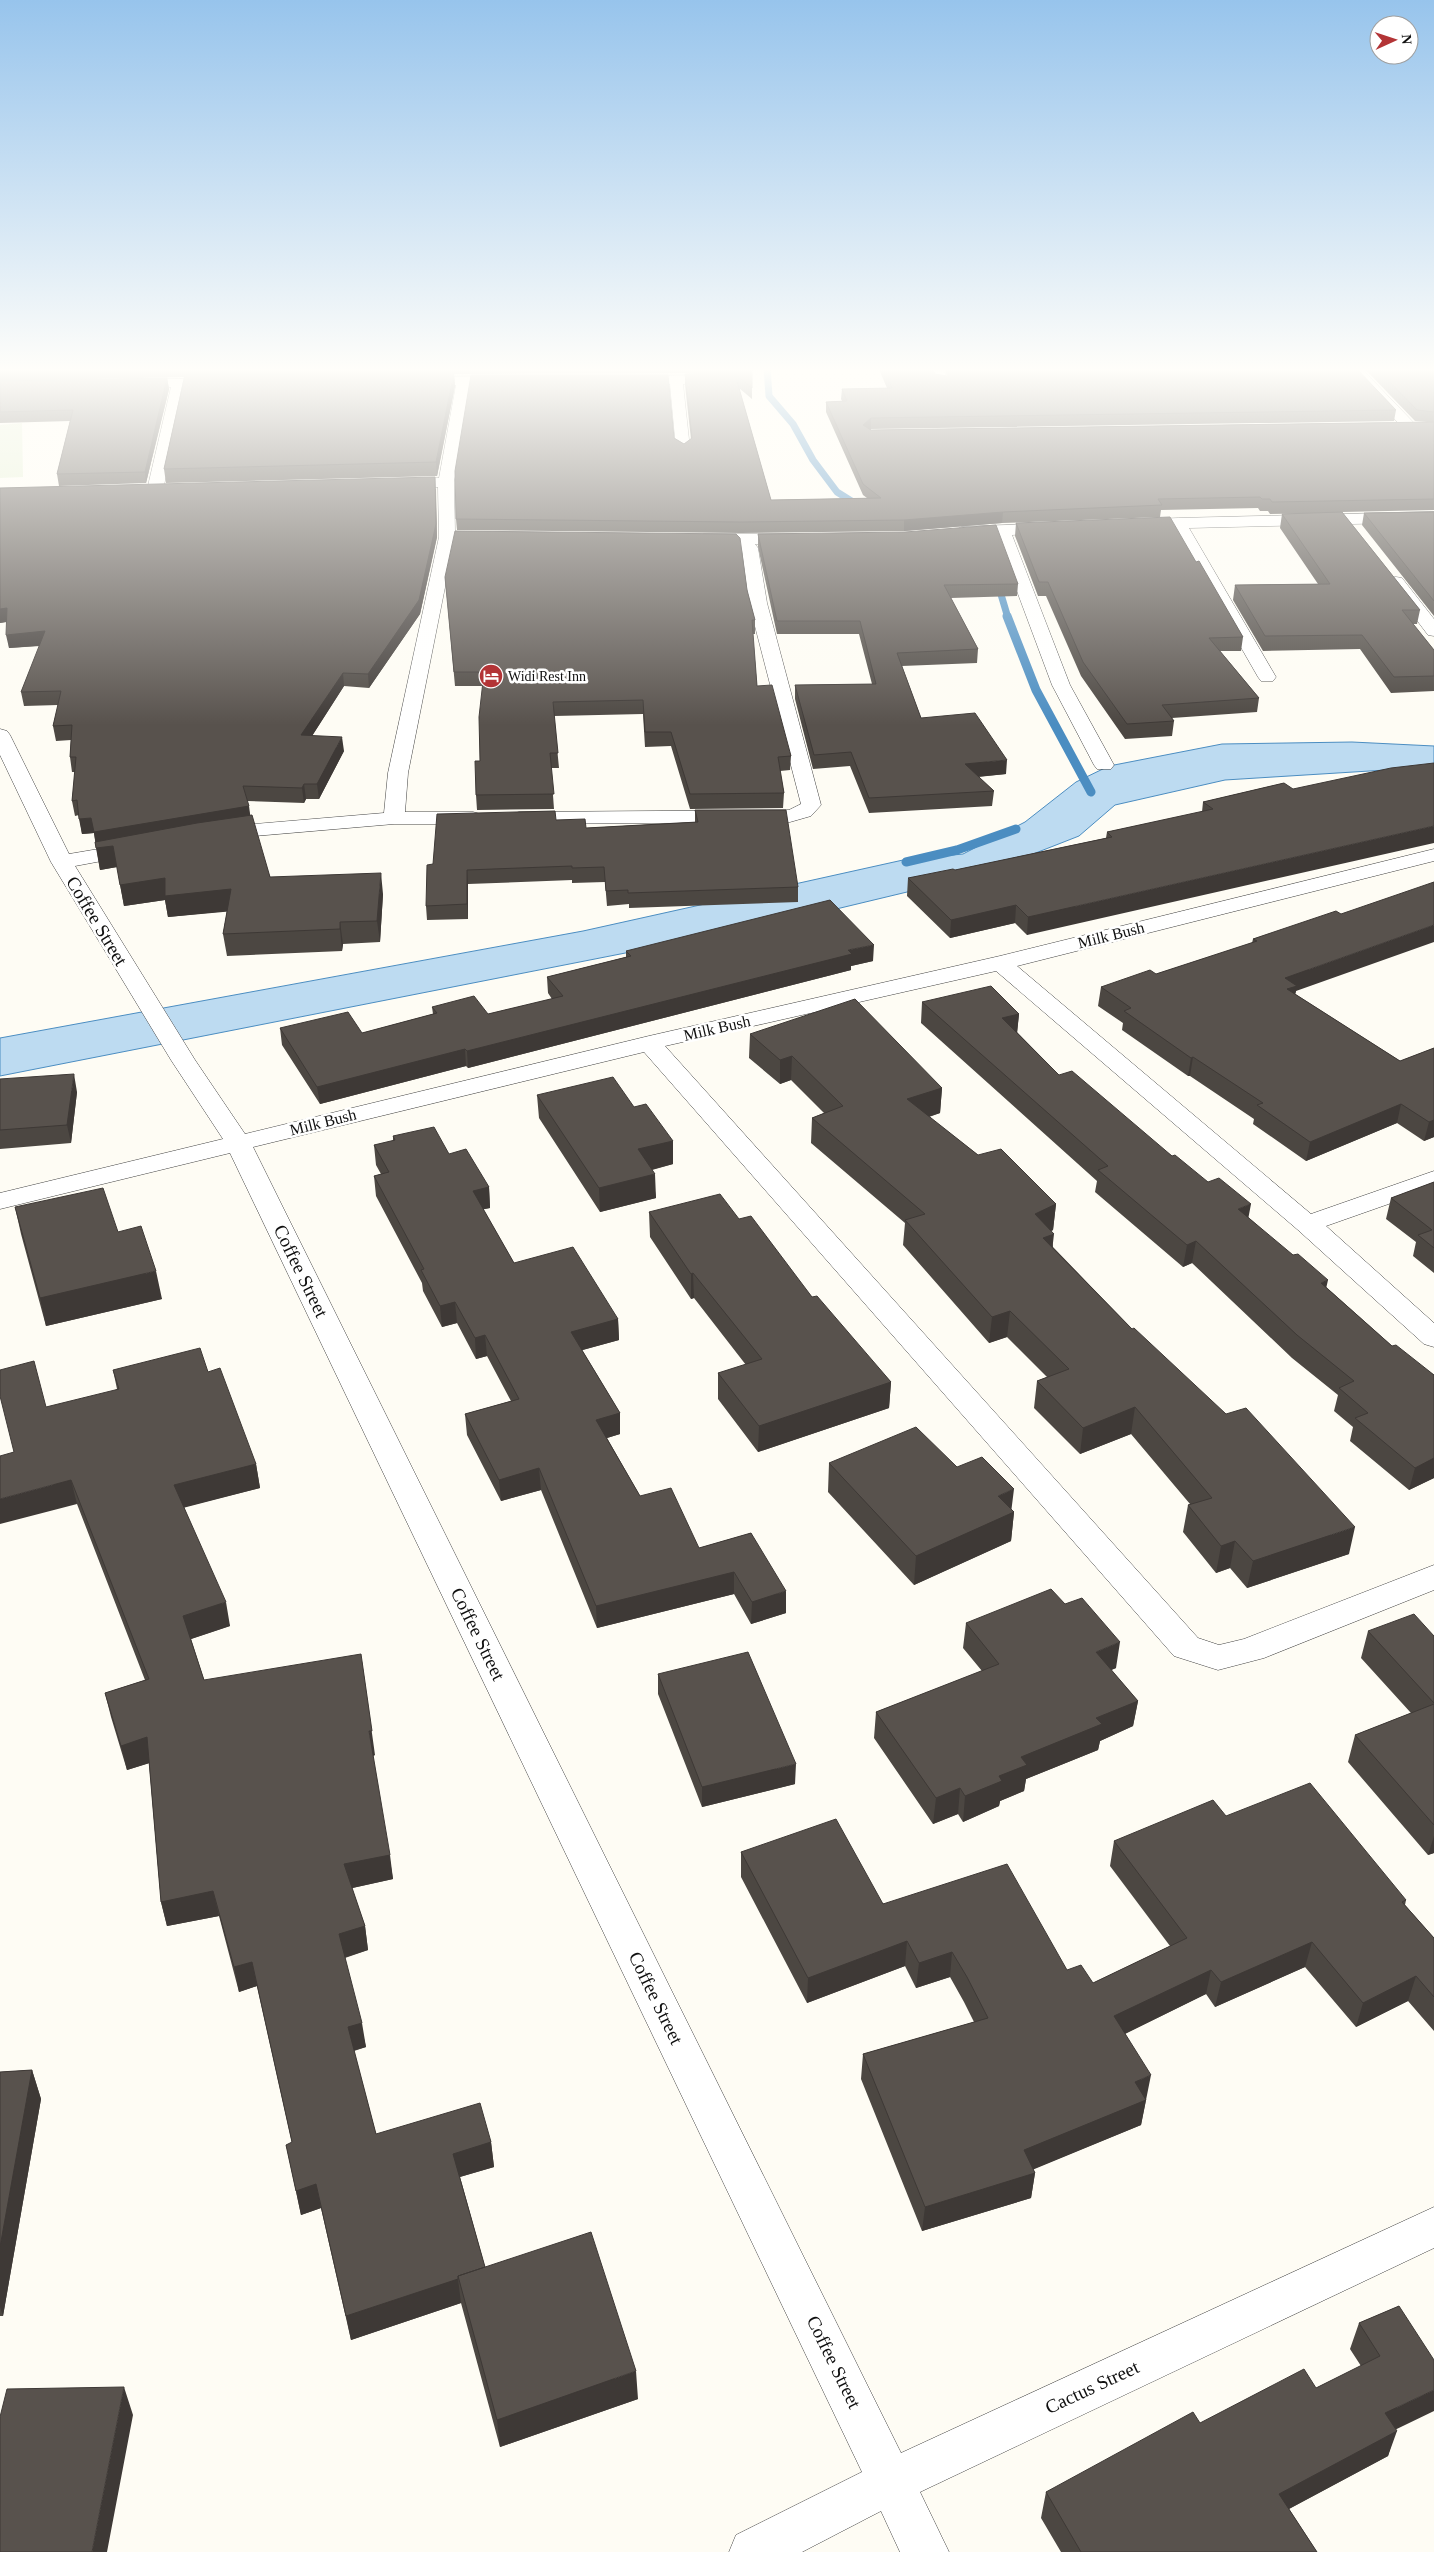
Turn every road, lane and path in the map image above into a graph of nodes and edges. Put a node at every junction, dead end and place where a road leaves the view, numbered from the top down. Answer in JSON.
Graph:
{"nodes":[{"id":1,"x":156,"y":486,"type":"edge"},
{"id":2,"x":446,"y":486,"type":"edge"},
{"id":3,"x":175,"y":489,"type":"edge"},
{"id":4,"x":135,"y":490,"type":"edge"},
{"id":5,"x":155,"y":490,"type":"junction"},
{"id":6,"x":1434,"y":517,"type":"edge"},
{"id":7,"x":1345,"y":518,"type":"junction"},
{"id":8,"x":1178,"y":523,"type":"junction"},
{"id":9,"x":1120,"y":525,"type":"edge"},
{"id":10,"x":1071,"y":527,"type":"edge"},
{"id":11,"x":1002,"y":530,"type":"junction"},
{"id":12,"x":949,"y":533,"type":"edge"},
{"id":13,"x":1357,"y":533,"type":"edge"},
{"id":14,"x":447,"y":537,"type":"junction"},
{"id":15,"x":507,"y":537,"type":"edge"},
{"id":16,"x":684,"y":539,"type":"edge"},
{"id":17,"x":818,"y":539,"type":"edge"},
{"id":18,"x":741,"y":540,"type":"junction"},
{"id":19,"x":1387,"y":571,"type":"edge"},
{"id":20,"x":1434,"y":631,"type":"edge"},
{"id":21,"x":1267,"y":677,"type":"dead end"},
{"id":22,"x":0,"y":735,"type":"edge"},
{"id":23,"x":1104,"y":765,"type":"dead end"},
{"id":24,"x":394,"y":818,"type":"junction"},
{"id":25,"x":200,"y":836,"type":"edge"},
{"id":26,"x":156,"y":844,"type":"edge"},
{"id":27,"x":1434,"y":855,"type":"edge"},
{"id":28,"x":62,"y":862,"type":"junction"},
{"id":29,"x":1000,"y":963,"type":"junction"},
{"id":30,"x":650,"y":1043,"type":"junction"},
{"id":31,"x":238,"y":1143,"type":"junction"},
{"id":32,"x":1434,"y":1179,"type":"edge"},
{"id":33,"x":0,"y":1201,"type":"edge"},
{"id":34,"x":1307,"y":1224,"type":"junction"},
{"id":35,"x":1434,"y":1338,"type":"edge"},
{"id":36,"x":1434,"y":1576,"type":"edge"},
{"id":37,"x":1434,"y":2227,"type":"edge"},
{"id":38,"x":892,"y":2481,"type":"junction"},
{"id":39,"x":753,"y":2552,"type":"edge"},
{"id":40,"x":925,"y":2552,"type":"edge"}],
"edges":[{"from":1,"to":5,"type":"street"},
{"from":2,"to":14,"type":"street"},
{"from":3,"to":5,"type":"street"},
{"from":4,"to":5,"type":"street"},
{"from":6,"to":7,"type":"street"},
{"from":7,"to":8,"type":"street"},
{"from":7,"to":13,"type":"street"},
{"from":8,"to":9,"type":"street"},
{"from":8,"to":21,"type":"street"},
{"from":10,"to":11,"type":"street"},
{"from":11,"to":12,"type":"street"},
{"from":11,"to":23,"type":"street"},
{"from":14,"to":15,"type":"street"},
{"from":14,"to":24,"type":"street"},
{"from":16,"to":18,"type":"street"},
{"from":17,"to":18,"type":"street"},
{"from":18,"to":24,"type":"street"},
{"from":19,"to":20,"type":"street"},
{"from":22,"to":28,"type":"street","name":"Coffee Street"},
{"from":24,"to":25,"type":"street"},
{"from":26,"to":28,"type":"street"},
{"from":27,"to":29,"type":"street","name":"Milk Bush"},
{"from":28,"to":31,"type":"street","name":"Coffee Street"},
{"from":29,"to":30,"type":"street","name":"Milk Bush"},
{"from":29,"to":34,"type":"street"},
{"from":30,"to":31,"type":"street","name":"Milk Bush"},
{"from":30,"to":36,"type":"street"},
{"from":31,"to":33,"type":"street","name":"Milk Bush"},
{"from":31,"to":38,"type":"street","name":"Coffee Street"},
{"from":32,"to":34,"type":"street"},
{"from":34,"to":35,"type":"street"},
{"from":37,"to":38,"type":"street","name":"Cactus Street"},
{"from":38,"to":39,"type":"street","name":"Cactus Street"},
{"from":38,"to":40,"type":"street","name":"Coffee Street"}]}
